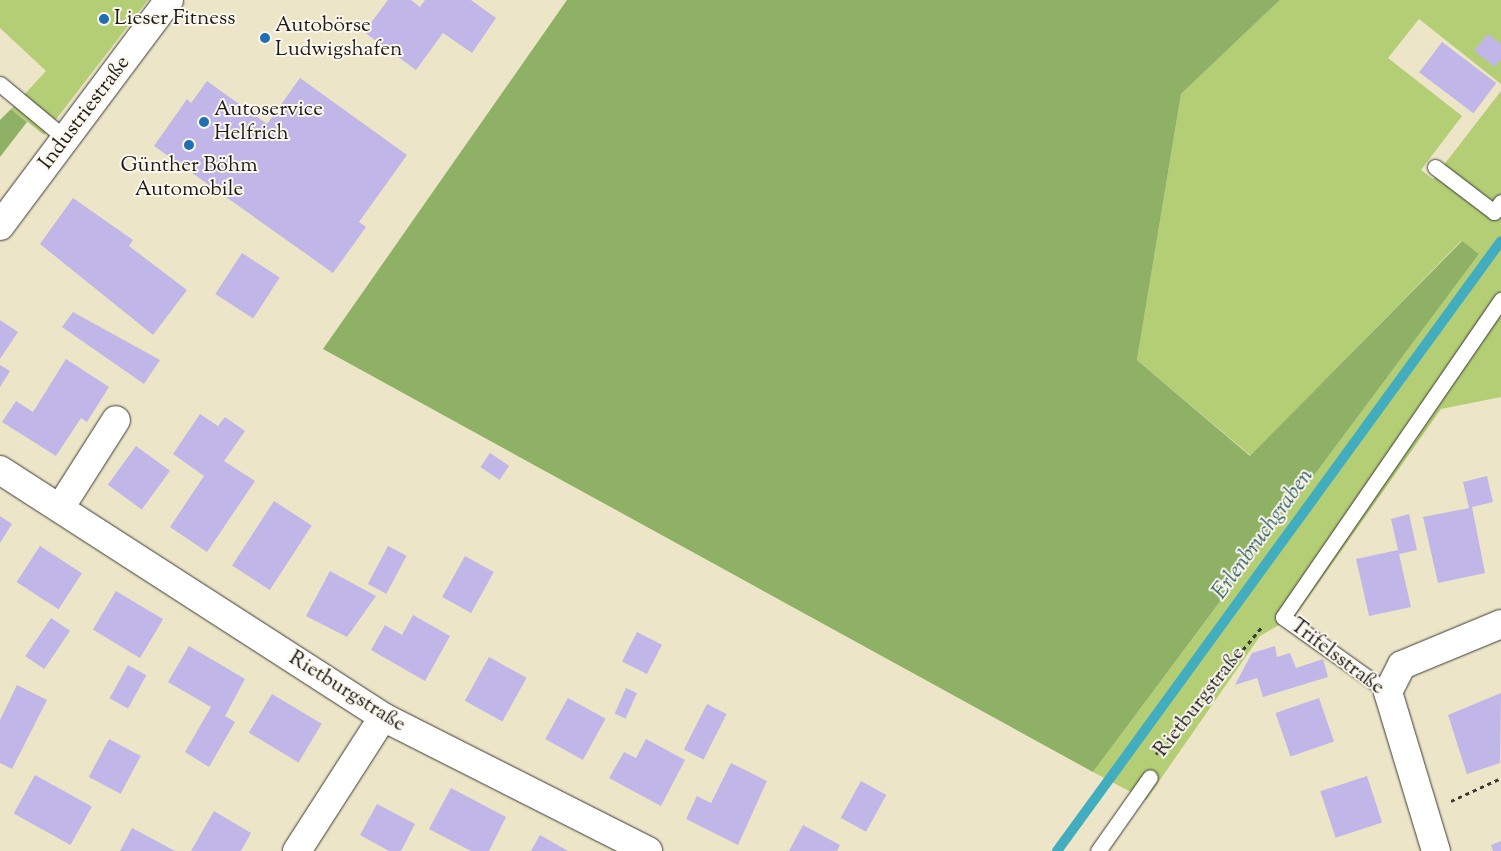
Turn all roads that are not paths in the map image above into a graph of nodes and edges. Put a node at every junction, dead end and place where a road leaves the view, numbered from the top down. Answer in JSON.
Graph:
{"nodes":[{"id":1,"x":169,"y":0,"type":"edge"},
{"id":2,"x":0,"y":84,"type":"edge"},
{"id":3,"x":66,"y":139,"type":"junction"},
{"id":4,"x":1435,"y":166,"type":"dead end"},
{"id":5,"x":1501,"y":202,"type":"edge"},
{"id":6,"x":0,"y":226,"type":"edge"},
{"id":7,"x":1501,"y":300,"type":"edge"},
{"id":8,"x":116,"y":420,"type":"dead end"},
{"id":9,"x":0,"y":470,"type":"edge"},
{"id":10,"x":60,"y":508,"type":"junction"},
{"id":11,"x":1501,"y":624,"type":"edge"},
{"id":12,"x":1388,"y":692,"type":"junction"},
{"id":13,"x":383,"y":718,"type":"junction"},
{"id":14,"x":1150,"y":778,"type":"road end"},
{"id":15,"x":297,"y":851,"type":"edge"},
{"id":16,"x":648,"y":851,"type":"edge"},
{"id":17,"x":1098,"y":851,"type":"edge"},
{"id":18,"x":1436,"y":851,"type":"edge"}],
"edges":[{"from":1,"to":3,"type":"street","name":"Industriestraße"},
{"from":2,"to":3,"type":"lane"},
{"from":3,"to":6,"type":"street","name":"Industriestraße"},
{"from":4,"to":5,"type":"lane"},
{"from":7,"to":12,"type":"lane","name":"Trifelsstraße"},
{"from":8,"to":10,"type":"street"},
{"from":9,"to":10,"type":"street","name":"Rietburgstraße"},
{"from":10,"to":13,"type":"street","name":"Rietburgstraße"},
{"from":11,"to":12,"type":"street"},
{"from":12,"to":18,"type":"street","name":"Trifelsstraße"},
{"from":13,"to":15,"type":"street"},
{"from":13,"to":16,"type":"street","name":"Rietburgstraße"},
{"from":14,"to":17,"type":"lane","name":"Rietburgstraße"}]}
